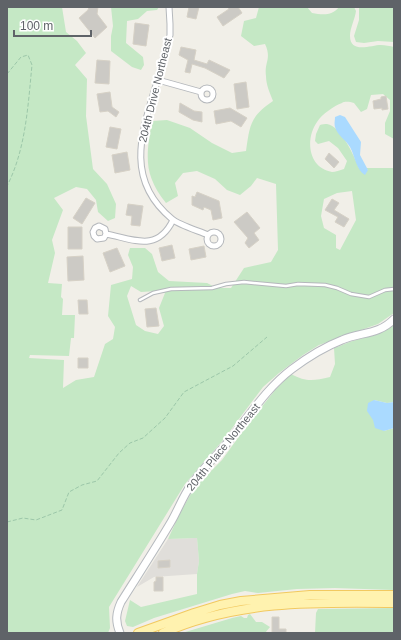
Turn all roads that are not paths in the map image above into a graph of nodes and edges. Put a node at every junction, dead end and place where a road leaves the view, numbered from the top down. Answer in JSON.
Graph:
{"nodes":[{"id":1,"x":169,"y":7,"type":"edge"},
{"id":2,"x":158,"y":80,"type":"junction"},
{"id":3,"x":201,"y":92,"type":"dead end"},
{"id":4,"x":173,"y":220,"type":"junction"},
{"id":5,"x":106,"y":234,"type":"dead end"},
{"id":6,"x":208,"y":236,"type":"dead end"},
{"id":7,"x":394,"y":289,"type":"edge"},
{"id":8,"x":140,"y":300,"type":"dead end"},
{"id":9,"x":394,"y":319,"type":"edge"},
{"id":10,"x":394,"y":595,"type":"edge"},
{"id":11,"x":394,"y":603,"type":"edge"},
{"id":12,"x":120,"y":633,"type":"edge"},
{"id":13,"x":138,"y":633,"type":"edge"},
{"id":14,"x":164,"y":633,"type":"edge"}],
"edges":[{"from":1,"to":2,"type":"street","name":"204th Drive Northeast"},
{"from":2,"to":3,"type":"street"},
{"from":2,"to":4,"type":"street","name":"204th Drive Northeast"},
{"from":4,"to":5,"type":"street"},
{"from":4,"to":6,"type":"street","name":"204th Drive Northeast"},
{"from":7,"to":8,"type":"lane"},
{"from":9,"to":12,"type":"street","name":"204th Place Northeast"},
{"from":10,"to":13,"type":"main road"},
{"from":11,"to":14,"type":"main road"}]}
